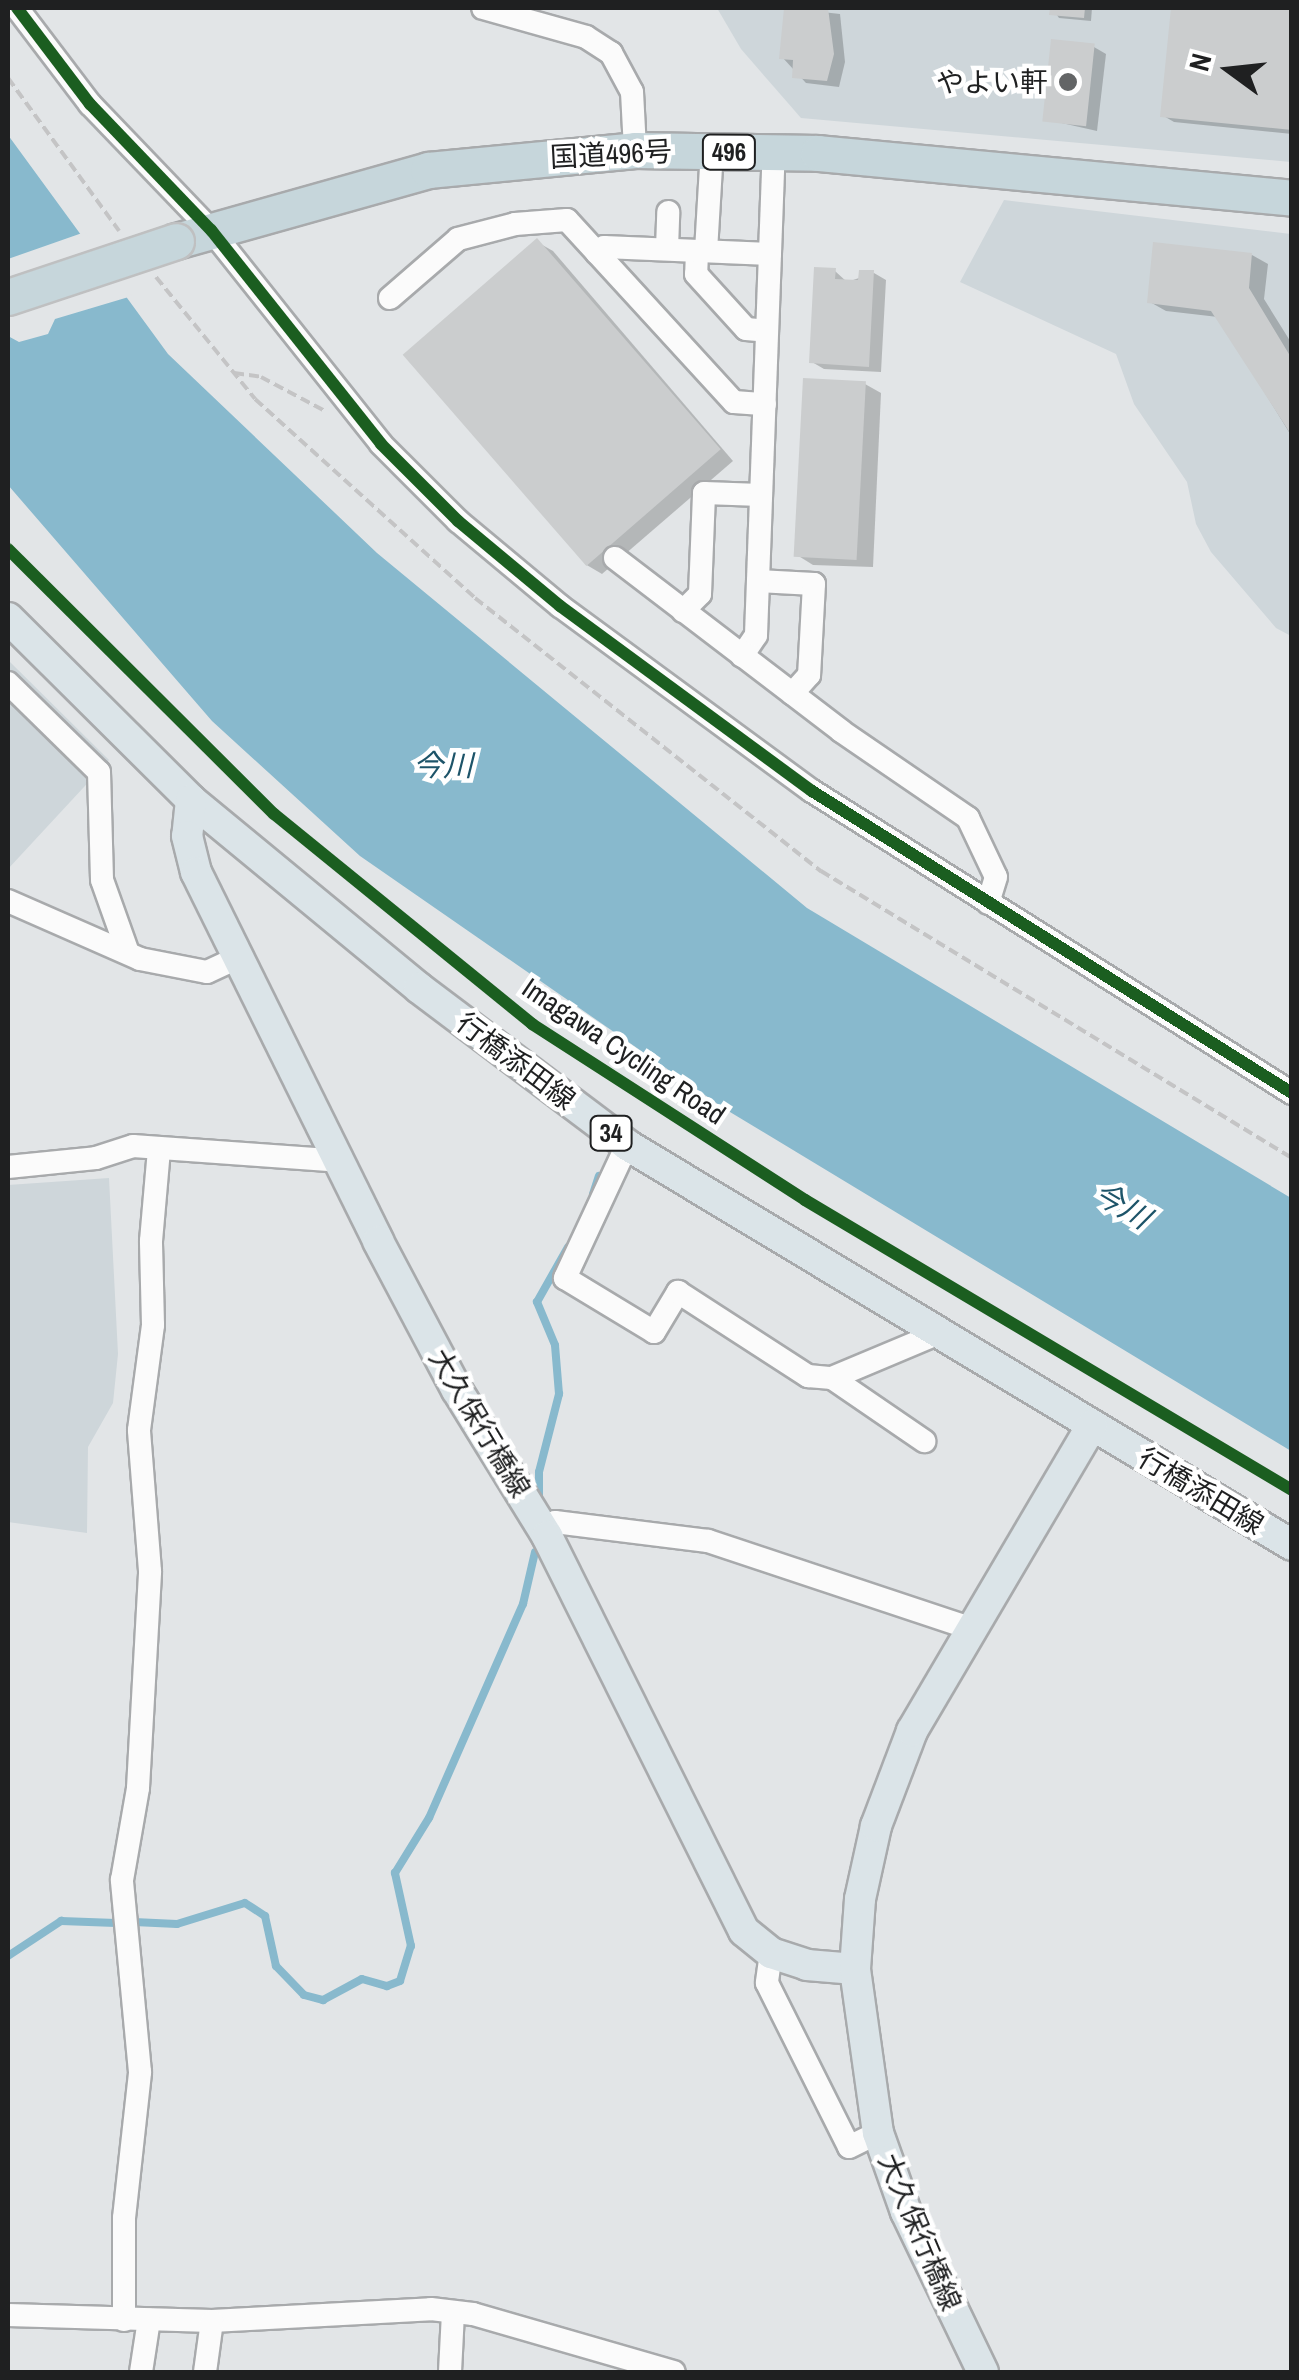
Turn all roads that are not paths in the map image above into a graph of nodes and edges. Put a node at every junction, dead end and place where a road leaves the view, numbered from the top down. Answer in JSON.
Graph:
{"nodes":[{"id":1,"x":17,"y":8,"type":"edge"},
{"id":2,"x":483,"y":8,"type":"edge"},
{"id":3,"x":635,"y":150,"type":"junction"},
{"id":4,"x":712,"y":151,"type":"junction"},
{"id":5,"x":774,"y":152,"type":"junction"},
{"id":6,"x":1292,"y":198,"type":"edge"},
{"id":7,"x":668,"y":212,"type":"dead end"},
{"id":8,"x":212,"y":230,"type":"junction"},
{"id":9,"x":666,"y":250,"type":"junction"},
{"id":10,"x":702,"y":251,"type":"junction"},
{"id":11,"x":597,"y":253,"type":"junction"},
{"id":12,"x":770,"y":254,"type":"junction"},
{"id":13,"x":8,"y":296,"type":"edge"},
{"id":14,"x":390,"y":298,"type":"dead end"},
{"id":15,"x":767,"y":331,"type":"junction"},
{"id":16,"x":764,"y":404,"type":"junction"},
{"id":17,"x":761,"y":495,"type":"junction"},
{"id":18,"x":615,"y":558,"type":"dead end"},
{"id":19,"x":758,"y":581,"type":"junction"},
{"id":20,"x":684,"y":610,"type":"junction"},
{"id":21,"x":8,"y":618,"type":"edge"},
{"id":22,"x":742,"y":656,"type":"junction"},
{"id":23,"x":8,"y":683,"type":"edge"},
{"id":24,"x":792,"y":694,"type":"junction"},
{"id":25,"x":191,"y":800,"type":"junction"},
{"id":26,"x":8,"y":901,"type":"edge"},
{"id":27,"x":988,"y":902,"type":"junction"},
{"id":28,"x":128,"y":953,"type":"junction"},
{"id":29,"x":240,"y":957,"type":"junction"},
{"id":30,"x":1292,"y":1093,"type":"edge"},
{"id":31,"x":627,"y":1145,"type":"junction"},
{"id":32,"x":158,"y":1149,"type":"junction"},
{"id":33,"x":342,"y":1160,"type":"junction"},
{"id":34,"x":8,"y":1167,"type":"edge"},
{"id":35,"x":939,"y":1334,"type":"junction"},
{"id":36,"x":832,"y":1378,"type":"junction"},
{"id":37,"x":1092,"y":1425,"type":"junction"},
{"id":38,"x":924,"y":1442,"type":"dead end"},
{"id":39,"x":547,"y":1536,"type":"junction"},
{"id":40,"x":1292,"y":1546,"type":"edge"},
{"id":41,"x":970,"y":1628,"type":"junction"},
{"id":42,"x":771,"y":1952,"type":"junction"},
{"id":43,"x":855,"y":1969,"type":"junction"},
{"id":44,"x":878,"y":2133,"type":"junction"},
{"id":45,"x":453,"y":2312,"type":"junction"},
{"id":46,"x":8,"y":2316,"type":"edge"},
{"id":47,"x":124,"y":2320,"type":"junction"},
{"id":48,"x":149,"y":2320,"type":"junction"},
{"id":49,"x":212,"y":2321,"type":"junction"},
{"id":50,"x":141,"y":2372,"type":"edge"},
{"id":51,"x":206,"y":2372,"type":"edge"},
{"id":52,"x":450,"y":2372,"type":"edge"},
{"id":53,"x":674,"y":2372,"type":"edge"},
{"id":54,"x":983,"y":2372,"type":"edge"}],
"edges":[{"from":1,"to":8,"type":"street"},
{"from":2,"to":3,"type":"street"},
{"from":3,"to":4,"type":"highway","name":"国道496号","number":"496"},
{"from":3,"to":8,"type":"highway","name":"国道496号","number":"496"},
{"from":4,"to":5,"type":"highway","name":"国道496号","number":"496"},
{"from":4,"to":10,"type":"street"},
{"from":5,"to":6,"type":"highway","name":"国道496号","number":"496"},
{"from":5,"to":12,"type":"street"},
{"from":7,"to":9,"type":"street"},
{"from":8,"to":13,"type":"highway","name":"国道496号","number":"496","bridge":true},
{"from":8,"to":27,"type":"street"},
{"from":9,"to":10,"type":"street"},
{"from":9,"to":11,"type":"street"},
{"from":10,"to":12,"type":"street"},
{"from":10,"to":15,"type":"street"},
{"from":11,"to":14,"type":"street"},
{"from":11,"to":16,"type":"street"},
{"from":12,"to":15,"type":"street"},
{"from":15,"to":16,"type":"street"},
{"from":16,"to":17,"type":"street"},
{"from":17,"to":19,"type":"street"},
{"from":17,"to":20,"type":"street"},
{"from":18,"to":20,"type":"street"},
{"from":19,"to":22,"type":"street"},
{"from":19,"to":24,"type":"street"},
{"from":20,"to":22,"type":"street"},
{"from":21,"to":25,"type":"main road","name":"行橋添田線","number":"34"},
{"from":22,"to":24,"type":"street"},
{"from":23,"to":28,"type":"street"},
{"from":24,"to":27,"type":"street"},
{"from":25,"to":29,"type":"main road","name":"大久保行橋線"},
{"from":25,"to":31,"type":"main road","name":"行橋添田線","number":"34"},
{"from":26,"to":28,"type":"street"},
{"from":27,"to":30,"type":"street"},
{"from":28,"to":29,"type":"street"},
{"from":29,"to":33,"type":"main road","name":"大久保行橋線"},
{"from":31,"to":35,"type":"main road","name":"行橋添田線","number":"34"},
{"from":31,"to":36,"type":"street"},
{"from":32,"to":33,"type":"street"},
{"from":32,"to":34,"type":"street"},
{"from":32,"to":47,"type":"street"},
{"from":33,"to":39,"type":"main road","name":"大久保行橋線"},
{"from":35,"to":36,"type":"street"},
{"from":35,"to":37,"type":"main road","name":"行橋添田線","number":"34"},
{"from":36,"to":38,"type":"street"},
{"from":37,"to":40,"type":"main road","name":"行橋添田線","number":"34"},
{"from":37,"to":41,"type":"main road","name":"大久保行橋線"},
{"from":39,"to":41,"type":"street"},
{"from":39,"to":42,"type":"main road","name":"大久保行橋線"},
{"from":41,"to":43,"type":"main road","name":"大久保行橋線"},
{"from":42,"to":43,"type":"main road","name":"大久保行橋線"},
{"from":42,"to":44,"type":"street"},
{"from":43,"to":44,"type":"main road","name":"大久保行橋線"},
{"from":44,"to":54,"type":"main road","name":"大久保行橋線"},
{"from":45,"to":49,"type":"street"},
{"from":45,"to":52,"type":"street"},
{"from":45,"to":53,"type":"street"},
{"from":46,"to":47,"type":"street"},
{"from":47,"to":48,"type":"street"},
{"from":48,"to":49,"type":"street"},
{"from":48,"to":50,"type":"street"},
{"from":49,"to":51,"type":"street"}]}
